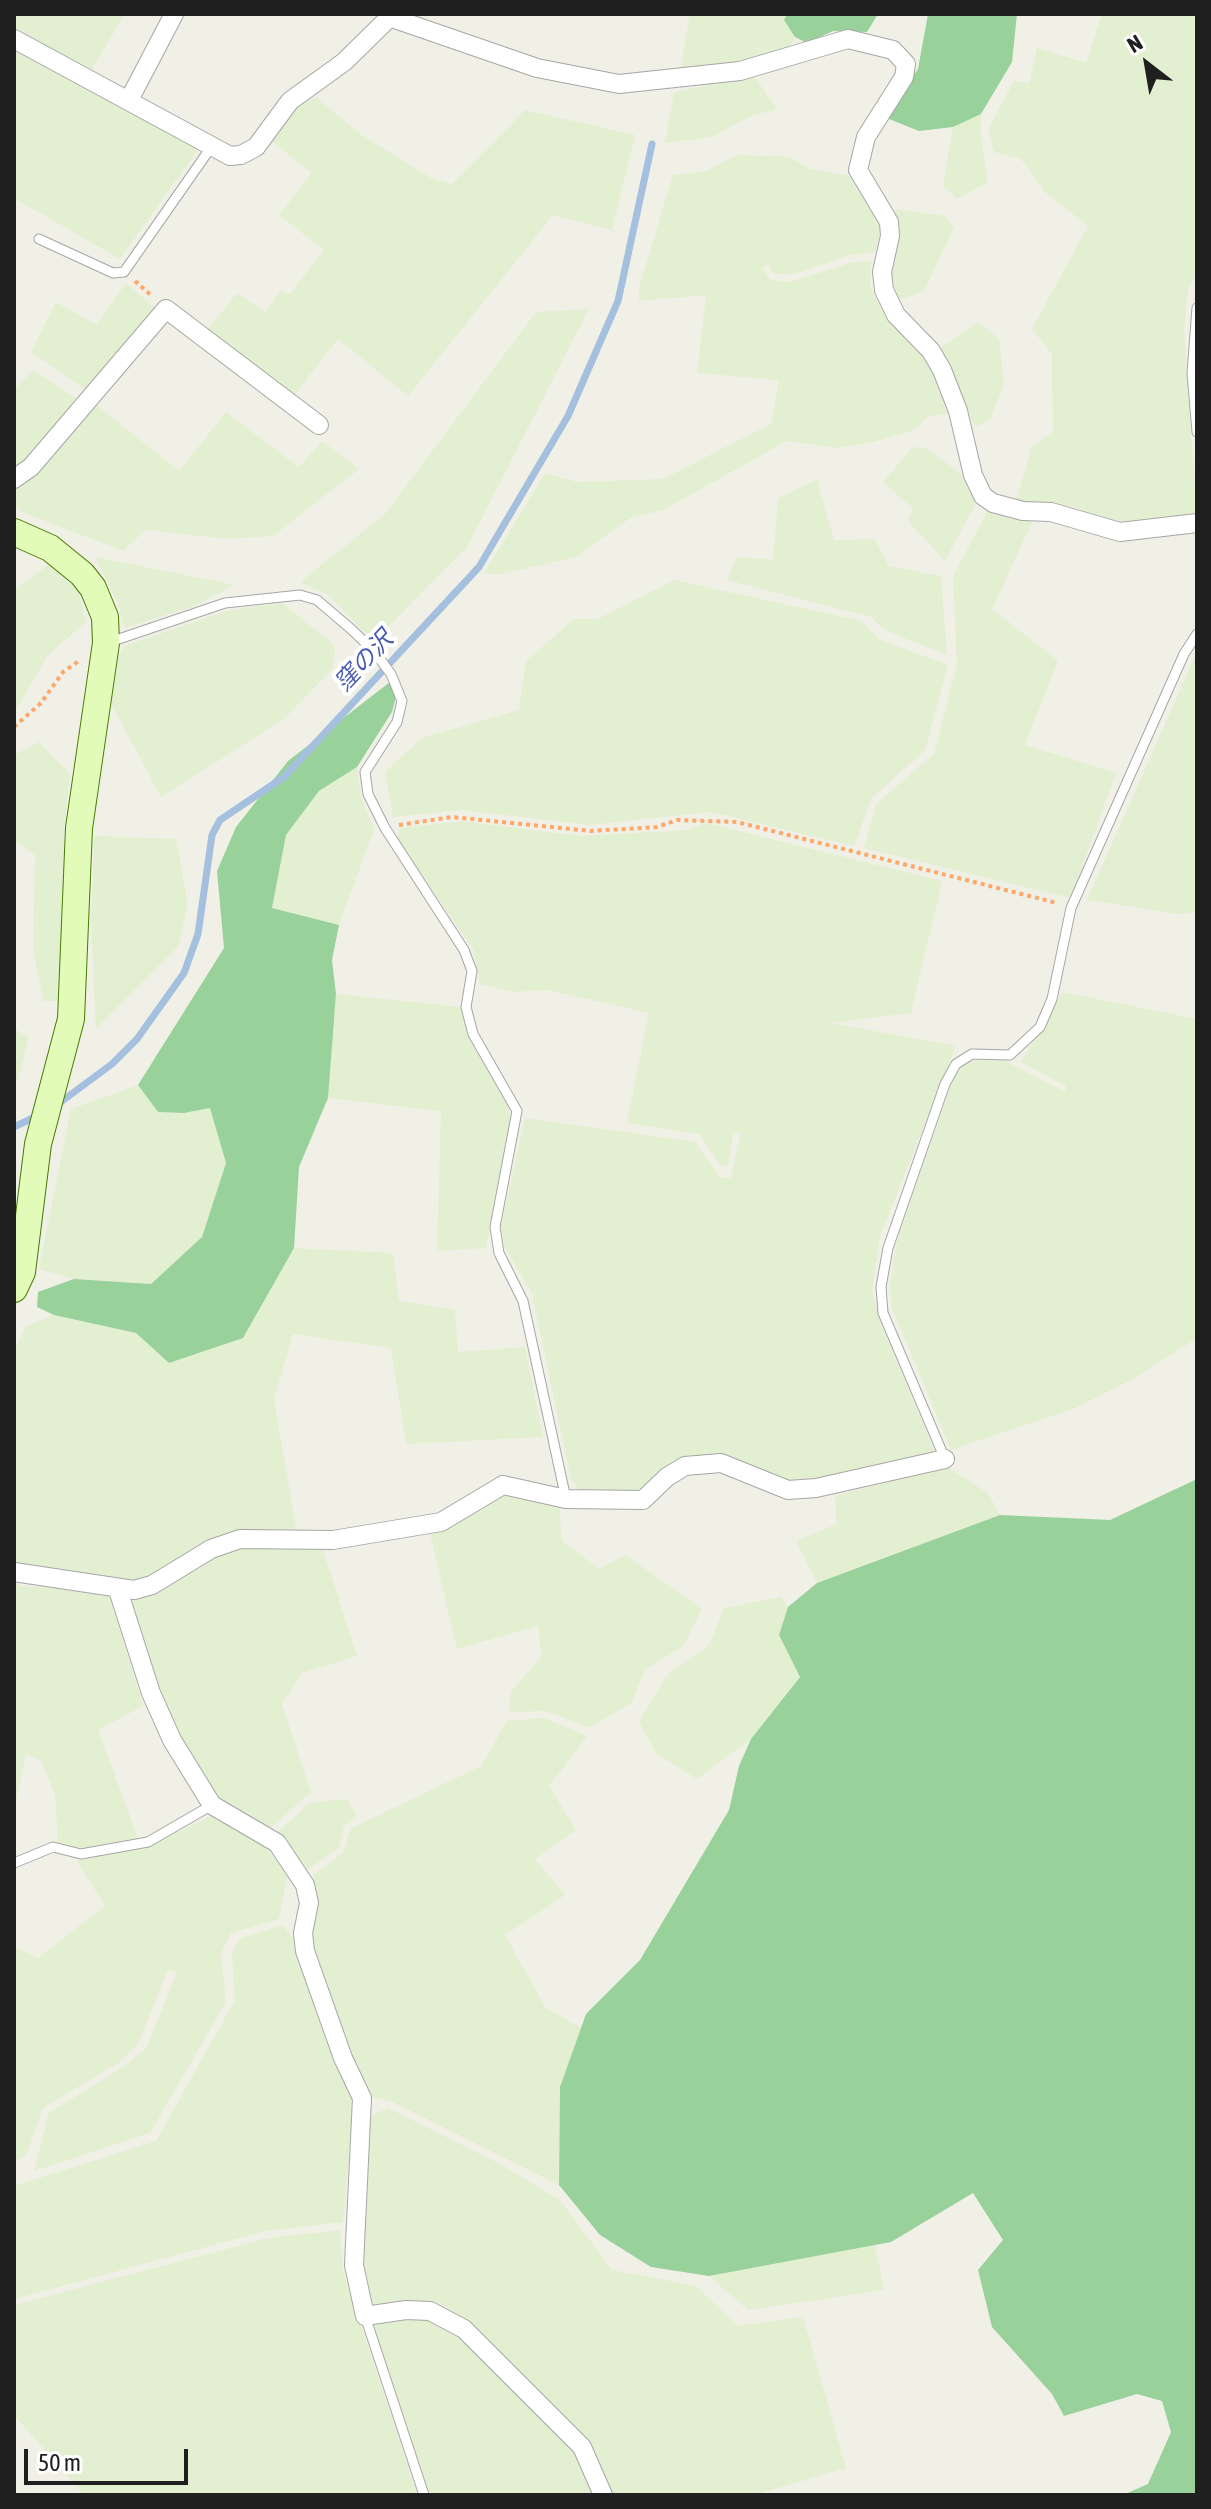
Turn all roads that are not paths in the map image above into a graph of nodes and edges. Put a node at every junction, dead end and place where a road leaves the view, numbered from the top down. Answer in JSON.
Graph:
{"nodes":[{"id":1,"x":174,"y":14,"type":"edge"},
{"id":2,"x":393,"y":16,"type":"edge"},
{"id":3,"x":14,"y":39,"type":"edge"},
{"id":4,"x":129,"y":100,"type":"junction"},
{"id":5,"x":212,"y":146,"type":"junction"},
{"id":6,"x":39,"y":239,"type":"dead end"},
{"id":7,"x":1197,"y":308,"type":"edge"},
{"id":8,"x":319,"y":425,"type":"dead end"},
{"id":9,"x":1197,"y":432,"type":"edge"},
{"id":10,"x":14,"y":479,"type":"edge"},
{"id":11,"x":1197,"y":523,"type":"edge"},
{"id":12,"x":14,"y":532,"type":"edge"},
{"id":13,"x":1197,"y":634,"type":"edge"},
{"id":14,"x":106,"y":643,"type":"junction"},
{"id":15,"x":17,"y":1276,"type":"edge"},
{"id":16,"x":945,"y":1459,"type":"joint"},
{"id":17,"x":566,"y":1499,"type":"junction"},
{"id":18,"x":14,"y":1572,"type":"edge"},
{"id":19,"x":118,"y":1590,"type":"junction"},
{"id":20,"x":212,"y":1805,"type":"junction"},
{"id":21,"x":14,"y":1863,"type":"edge"},
{"id":22,"x":365,"y":2316,"type":"junction"},
{"id":23,"x":424,"y":2495,"type":"edge"},
{"id":24,"x":603,"y":2495,"type":"edge"}],
"edges":[{"from":1,"to":4,"type":"street"},
{"from":2,"to":5,"type":"street"},
{"from":2,"to":11,"type":"street"},
{"from":3,"to":4,"type":"street"},
{"from":4,"to":5,"type":"street"},
{"from":5,"to":6,"type":"lane"},
{"from":7,"to":9,"type":"lane"},
{"from":8,"to":10,"type":"street"},
{"from":12,"to":14,"type":"street"},
{"from":13,"to":16,"type":"lane"},
{"from":14,"to":15,"type":"street"},
{"from":14,"to":17,"type":"lane"},
{"from":16,"to":17,"type":"street"},
{"from":17,"to":19,"type":"street"},
{"from":18,"to":19,"type":"street"},
{"from":19,"to":20,"type":"street"},
{"from":20,"to":21,"type":"lane"},
{"from":20,"to":22,"type":"street"},
{"from":22,"to":23,"type":"lane"},
{"from":22,"to":24,"type":"street"}]}
